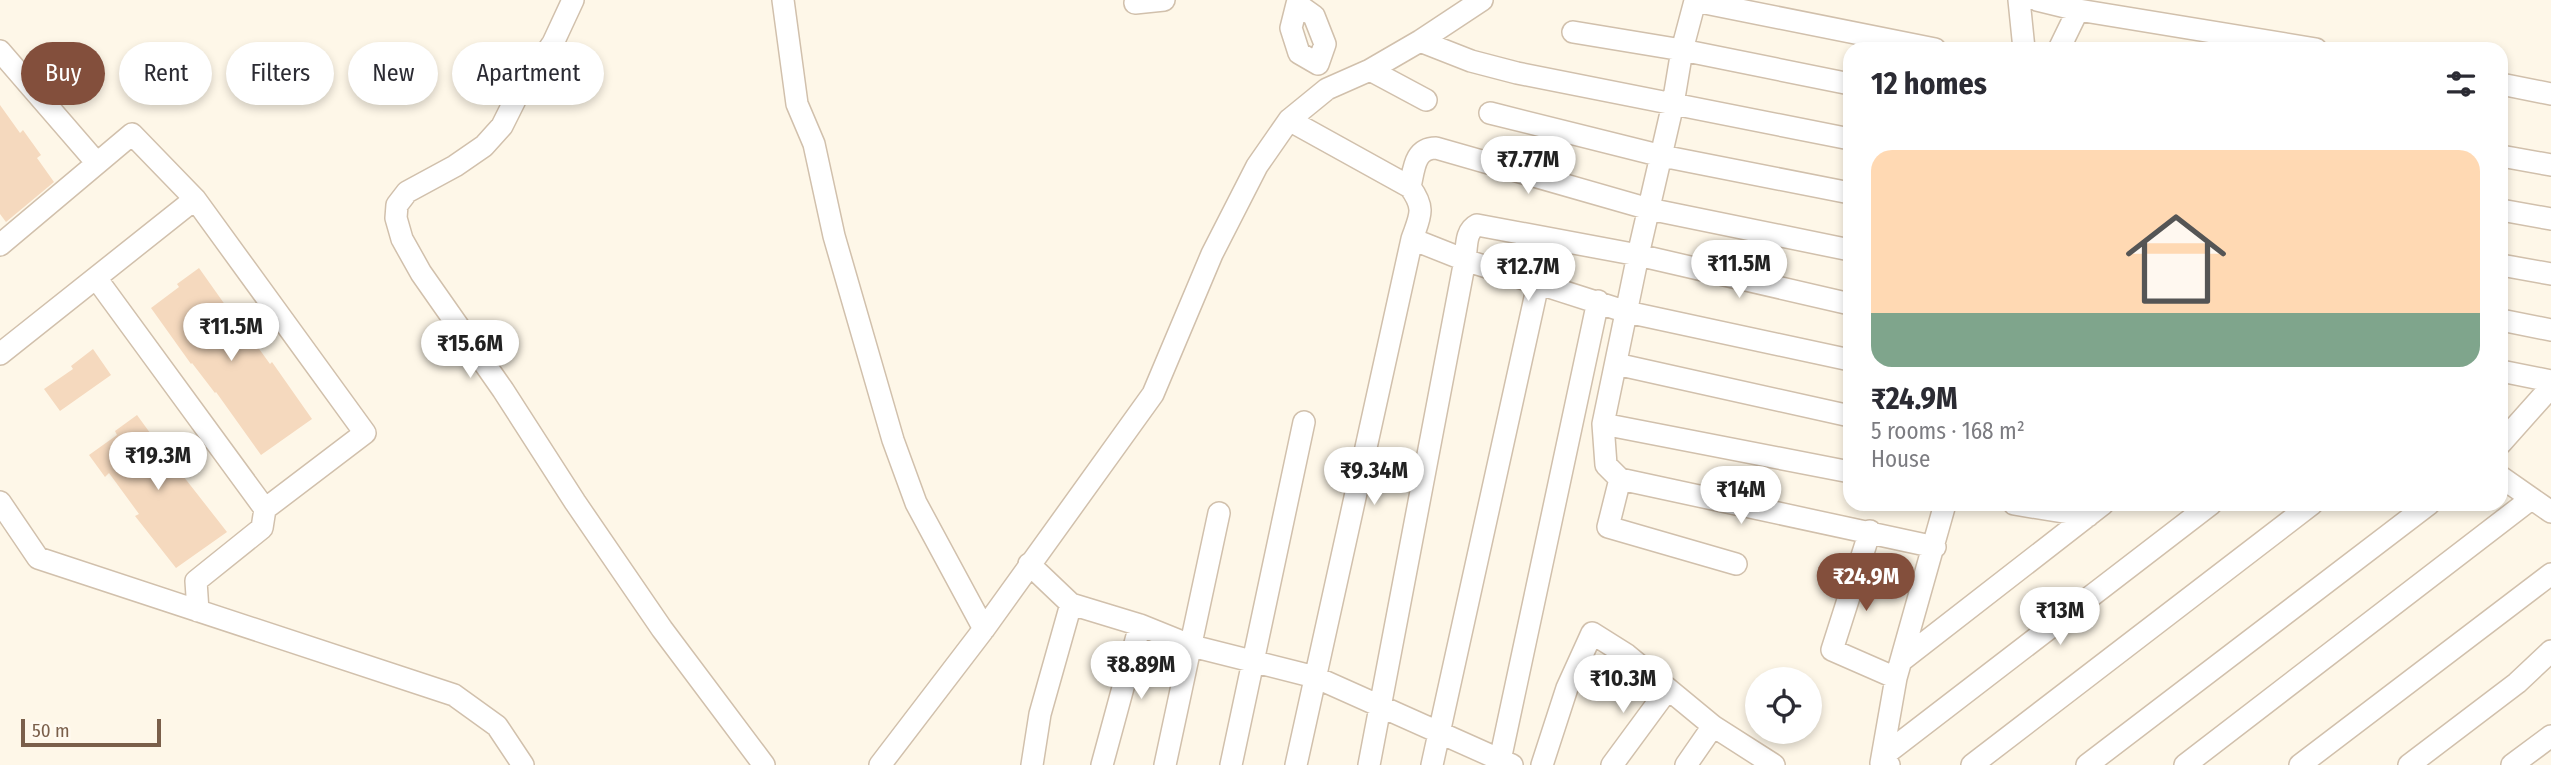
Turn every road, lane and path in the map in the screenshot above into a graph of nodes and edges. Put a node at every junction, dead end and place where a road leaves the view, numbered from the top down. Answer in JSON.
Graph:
{"nodes":[{"id":1,"x":573,"y":0,"type":"edge"},
{"id":2,"x":783,"y":0,"type":"edge"},
{"id":3,"x":1164,"y":0,"type":"edge"},
{"id":4,"x":1482,"y":0,"type":"edge"},
{"id":5,"x":1693,"y":0,"type":"edge"},
{"id":6,"x":2019,"y":0,"type":"edge"},
{"id":7,"x":2037,"y":0,"type":"edge"},
{"id":8,"x":1297,"y":2,"type":"edge"},
{"id":9,"x":1135,"y":3,"type":"dead end"},
{"id":10,"x":2078,"y":9,"type":"junction"},
{"id":11,"x":1573,"y":32,"type":"dead end"},
{"id":12,"x":1420,"y":41,"type":"junction"},
{"id":13,"x":1900,"y":42,"type":"edge"},
{"id":14,"x":2023,"y":42,"type":"edge"},
{"id":15,"x":2062,"y":42,"type":"edge"},
{"id":16,"x":2268,"y":42,"type":"edge"},
{"id":17,"x":1682,"y":50,"type":"junction"},
{"id":18,"x":0,"y":51,"type":"edge"},
{"id":19,"x":1370,"y":70,"type":"junction"},
{"id":20,"x":1843,"y":83,"type":"edge"},
{"id":21,"x":2508,"y":85,"type":"edge"},
{"id":22,"x":1327,"y":89,"type":"junction"},
{"id":23,"x":2551,"y":94,"type":"edge"},
{"id":24,"x":1426,"y":100,"type":"dead end"},
{"id":25,"x":1674,"y":104,"type":"junction"},
{"id":26,"x":1490,"y":113,"type":"dead end"},
{"id":27,"x":1289,"y":120,"type":"junction"},
{"id":28,"x":1843,"y":138,"type":"edge"},
{"id":29,"x":1662,"y":156,"type":"junction"},
{"id":30,"x":2508,"y":157,"type":"edge"},
{"id":31,"x":96,"y":162,"type":"junction"},
{"id":32,"x":2551,"y":165,"type":"edge"},
{"id":33,"x":1410,"y":187,"type":"junction"},
{"id":34,"x":1843,"y":192,"type":"edge"},
{"id":35,"x":195,"y":198,"type":"junction"},
{"id":36,"x":1648,"y":209,"type":"junction"},
{"id":37,"x":2508,"y":211,"type":"edge"},
{"id":38,"x":2551,"y":219,"type":"edge"},
{"id":39,"x":1412,"y":239,"type":"junction"},
{"id":40,"x":0,"y":245,"type":"edge"},
{"id":41,"x":1843,"y":249,"type":"edge"},
{"id":42,"x":1638,"y":256,"type":"junction"},
{"id":43,"x":1465,"y":260,"type":"junction"},
{"id":44,"x":2508,"y":266,"type":"edge"},
{"id":45,"x":2551,"y":274,"type":"edge"},
{"id":46,"x":96,"y":278,"type":"junction"},
{"id":47,"x":1538,"y":284,"type":"junction"},
{"id":48,"x":1598,"y":301,"type":"junction"},
{"id":49,"x":1843,"y":302,"type":"edge"},
{"id":50,"x":1627,"y":312,"type":"junction"},
{"id":51,"x":2508,"y":321,"type":"edge"},
{"id":52,"x":2551,"y":330,"type":"edge"},
{"id":53,"x":0,"y":354,"type":"edge"},
{"id":54,"x":1843,"y":358,"type":"edge"},
{"id":55,"x":1616,"y":364,"type":"junction"},
{"id":56,"x":2508,"y":372,"type":"edge"},
{"id":57,"x":2551,"y":381,"type":"edge"},
{"id":58,"x":2551,"y":387,"type":"edge"},
{"id":59,"x":1843,"y":414,"type":"edge"},
{"id":60,"x":1304,"y":422,"type":"dead end"},
{"id":61,"x":1603,"y":424,"type":"junction"},
{"id":62,"x":2508,"y":435,"type":"edge"},
{"id":63,"x":1843,"y":471,"type":"edge"},
{"id":64,"x":1620,"y":479,"type":"junction"},
{"id":65,"x":2508,"y":482,"type":"edge"},
{"id":66,"x":2531,"y":499,"type":"junction"},
{"id":67,"x":0,"y":502,"type":"edge"},
{"id":68,"x":265,"y":509,"type":"junction"},
{"id":69,"x":1943,"y":511,"type":"edge"},
{"id":70,"x":2095,"y":511,"type":"edge"},
{"id":71,"x":2202,"y":511,"type":"edge"},
{"id":72,"x":2303,"y":511,"type":"edge"},
{"id":73,"x":2420,"y":511,"type":"edge"},
{"id":74,"x":2551,"y":512,"type":"edge"},
{"id":75,"x":1219,"y":513,"type":"dead end"},
{"id":76,"x":1870,"y":531,"type":"junction"},
{"id":77,"x":1935,"y":547,"type":"junction"},
{"id":78,"x":1736,"y":564,"type":"dead end"},
{"id":79,"x":1030,"y":565,"type":"junction"},
{"id":80,"x":2551,"y":574,"type":"edge"},
{"id":81,"x":1071,"y":604,"type":"junction"},
{"id":82,"x":198,"y":611,"type":"junction"},
{"id":83,"x":1140,"y":625,"type":"junction"},
{"id":84,"x":984,"y":629,"type":"junction"},
{"id":85,"x":1192,"y":646,"type":"junction"},
{"id":86,"x":2551,"y":651,"type":"edge"},
{"id":87,"x":1253,"y":662,"type":"junction"},
{"id":88,"x":1899,"y":670,"type":"junction"},
{"id":89,"x":1315,"y":677,"type":"junction"},
{"id":90,"x":1668,"y":690,"type":"junction"},
{"id":91,"x":1381,"y":708,"type":"junction"},
{"id":92,"x":1713,"y":726,"type":"junction"},
{"id":93,"x":1439,"y":734,"type":"junction"},
{"id":94,"x":2551,"y":736,"type":"edge"},
{"id":95,"x":1884,"y":762,"type":"edge"},
{"id":96,"x":1503,"y":763,"type":"edge"},
{"id":97,"x":1771,"y":764,"type":"edge"},
{"id":98,"x":523,"y":765,"type":"edge"},
{"id":99,"x":764,"y":765,"type":"edge"},
{"id":100,"x":880,"y":765,"type":"edge"},
{"id":101,"x":1032,"y":765,"type":"edge"},
{"id":102,"x":1102,"y":765,"type":"edge"},
{"id":103,"x":1165,"y":765,"type":"edge"},
{"id":104,"x":1231,"y":765,"type":"edge"},
{"id":105,"x":1296,"y":765,"type":"edge"},
{"id":106,"x":1369,"y":765,"type":"edge"},
{"id":107,"x":1432,"y":765,"type":"edge"},
{"id":108,"x":1542,"y":765,"type":"edge"},
{"id":109,"x":1612,"y":765,"type":"edge"},
{"id":110,"x":1686,"y":765,"type":"edge"},
{"id":111,"x":1972,"y":765,"type":"edge"},
{"id":112,"x":2088,"y":765,"type":"edge"},
{"id":113,"x":2185,"y":765,"type":"edge"},
{"id":114,"x":2300,"y":765,"type":"edge"},
{"id":115,"x":2409,"y":765,"type":"edge"},
{"id":116,"x":2512,"y":765,"type":"edge"}],
"edges":[{"from":1,"to":99,"type":"street"},
{"from":2,"to":84,"type":"street"},
{"from":3,"to":9,"type":"street"},
{"from":4,"to":12,"type":"street"},
{"from":5,"to":13,"type":"street"},
{"from":5,"to":17,"type":"street"},
{"from":6,"to":14,"type":"street"},
{"from":7,"to":10,"type":"street"},
{"from":8,"to":22,"type":"street"},
{"from":10,"to":15,"type":"street"},
{"from":10,"to":16,"type":"street"},
{"from":11,"to":17,"type":"street"},
{"from":12,"to":19,"type":"street"},
{"from":12,"to":25,"type":"street"},
{"from":17,"to":20,"type":"street"},
{"from":17,"to":25,"type":"street"},
{"from":18,"to":31,"type":"street"},
{"from":19,"to":22,"type":"street"},
{"from":19,"to":24,"type":"street"},
{"from":21,"to":23,"type":"street"},
{"from":22,"to":27,"type":"street"},
{"from":25,"to":28,"type":"street"},
{"from":25,"to":29,"type":"street"},
{"from":26,"to":29,"type":"street"},
{"from":27,"to":33,"type":"street"},
{"from":27,"to":79,"type":"street"},
{"from":29,"to":34,"type":"street"},
{"from":29,"to":36,"type":"street"},
{"from":30,"to":32,"type":"street"},
{"from":31,"to":35,"type":"street"},
{"from":31,"to":40,"type":"street"},
{"from":33,"to":36,"type":"street"},
{"from":33,"to":39,"type":"street"},
{"from":35,"to":46,"type":"street"},
{"from":35,"to":68,"type":"street"},
{"from":36,"to":41,"type":"street"},
{"from":36,"to":42,"type":"street"},
{"from":37,"to":38,"type":"street"},
{"from":39,"to":43,"type":"street"},
{"from":39,"to":89,"type":"street"},
{"from":42,"to":43,"type":"street"},
{"from":42,"to":49,"type":"street"},
{"from":42,"to":50,"type":"street"},
{"from":43,"to":47,"type":"street"},
{"from":43,"to":91,"type":"street"},
{"from":44,"to":45,"type":"street"},
{"from":46,"to":53,"type":"street"},
{"from":46,"to":68,"type":"street"},
{"from":47,"to":48,"type":"street"},
{"from":47,"to":93,"type":"street"},
{"from":48,"to":50,"type":"street"},
{"from":48,"to":96,"type":"street"},
{"from":50,"to":54,"type":"street"},
{"from":50,"to":55,"type":"street"},
{"from":51,"to":52,"type":"street"},
{"from":55,"to":59,"type":"street"},
{"from":55,"to":61,"type":"street"},
{"from":56,"to":57,"type":"street"},
{"from":58,"to":62,"type":"street"},
{"from":60,"to":87,"type":"street"},
{"from":61,"to":63,"type":"street"},
{"from":61,"to":64,"type":"street"},
{"from":64,"to":76,"type":"street"},
{"from":64,"to":78,"type":"street"},
{"from":65,"to":66,"type":"street"},
{"from":66,"to":74,"type":"street"},
{"from":66,"to":113,"type":"street"},
{"from":67,"to":82,"type":"street"},
{"from":68,"to":82,"type":"street"},
{"from":69,"to":77,"type":"street"},
{"from":70,"to":88,"type":"street"},
{"from":71,"to":95,"type":"street"},
{"from":72,"to":111,"type":"street"},
{"from":73,"to":112,"type":"street"},
{"from":75,"to":85,"type":"street"},
{"from":76,"to":77,"type":"street"},
{"from":76,"to":88,"type":"street"},
{"from":77,"to":88,"type":"street"},
{"from":79,"to":81,"type":"street"},
{"from":79,"to":84,"type":"street"},
{"from":80,"to":114,"type":"street"},
{"from":81,"to":83,"type":"street"},
{"from":81,"to":101,"type":"street"},
{"from":82,"to":98,"type":"street"},
{"from":83,"to":85,"type":"street"},
{"from":83,"to":102,"type":"street"},
{"from":84,"to":100,"type":"street"},
{"from":85,"to":87,"type":"street"},
{"from":85,"to":103,"type":"street"},
{"from":86,"to":115,"type":"street"},
{"from":87,"to":89,"type":"street"},
{"from":87,"to":104,"type":"street"},
{"from":88,"to":95,"type":"street"},
{"from":89,"to":91,"type":"street"},
{"from":89,"to":105,"type":"street"},
{"from":90,"to":92,"type":"street"},
{"from":90,"to":108,"type":"street"},
{"from":90,"to":109,"type":"street"},
{"from":91,"to":93,"type":"street"},
{"from":91,"to":106,"type":"street"},
{"from":92,"to":97,"type":"street"},
{"from":92,"to":110,"type":"street"},
{"from":93,"to":96,"type":"street"},
{"from":93,"to":107,"type":"street"},
{"from":94,"to":116,"type":"street"}]}
